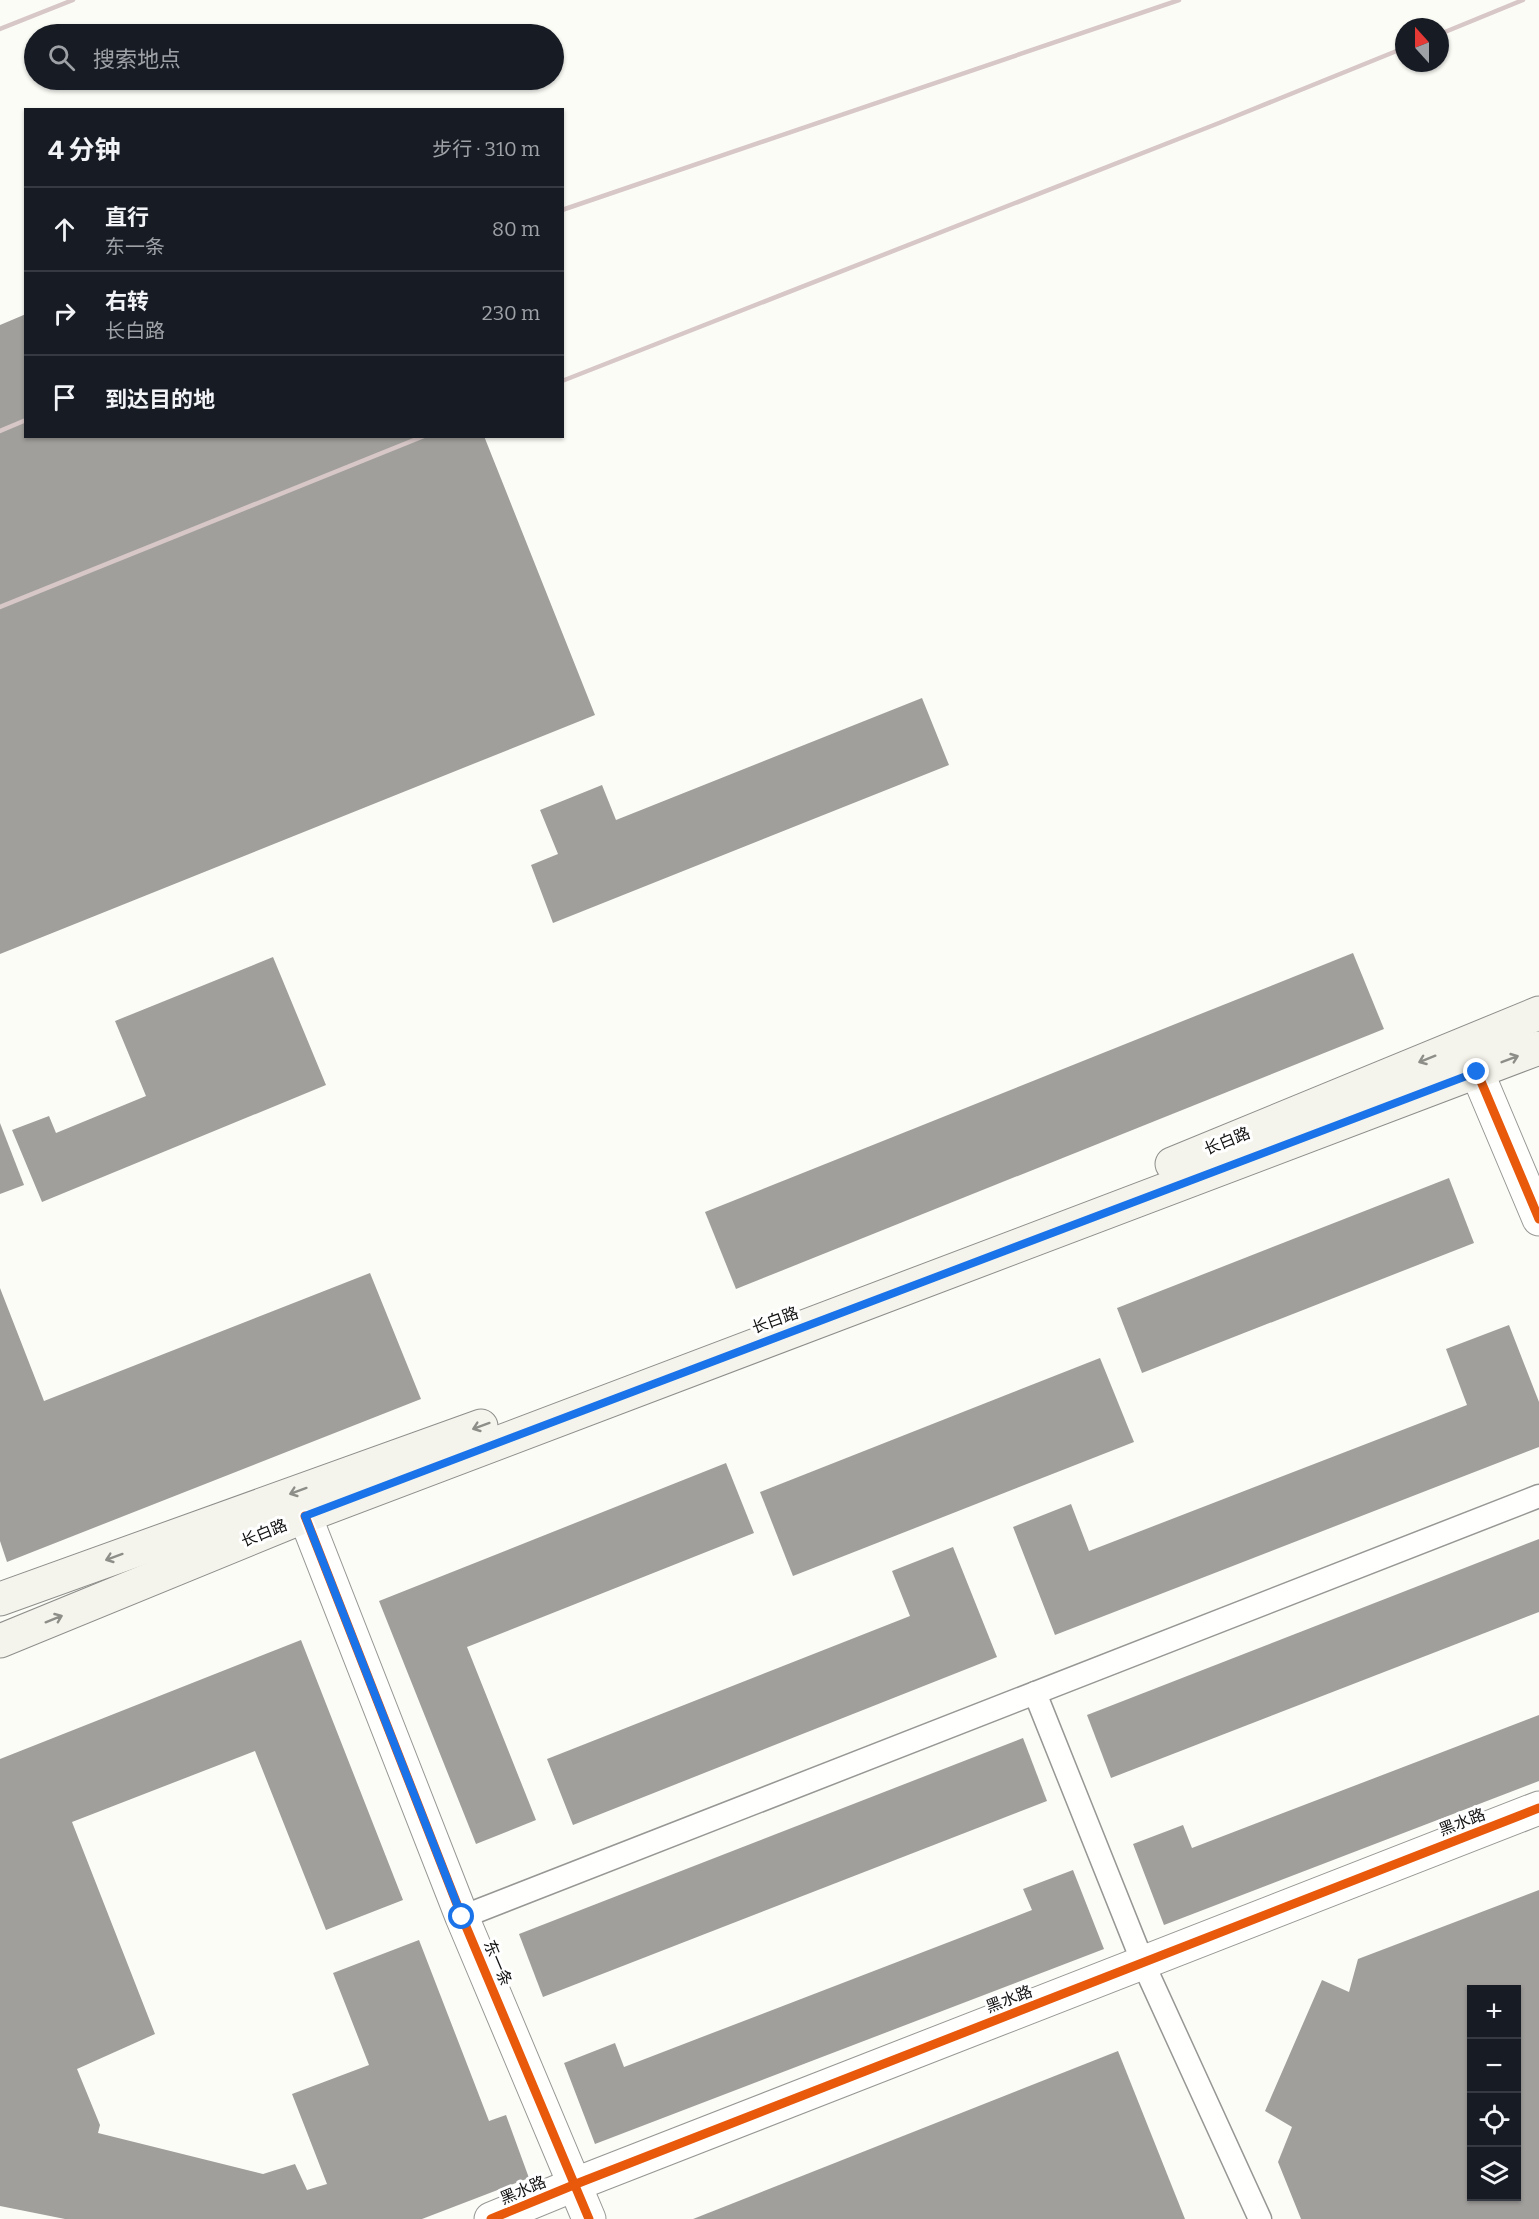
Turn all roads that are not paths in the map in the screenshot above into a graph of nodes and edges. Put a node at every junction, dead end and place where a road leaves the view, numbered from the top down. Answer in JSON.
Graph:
{"nodes":[{"id":1,"x":1539,"y":1013,"type":"edge"},
{"id":2,"x":1539,"y":1048,"type":"edge"},
{"id":3,"x":1477,"y":1072,"type":"junction"},
{"id":4,"x":1539,"y":1219,"type":"edge"},
{"id":5,"x":1539,"y":1496,"type":"edge"},
{"id":6,"x":305,"y":1516,"type":"junction"},
{"id":7,"x":0,"y":1599,"type":"edge"},
{"id":8,"x":0,"y":1641,"type":"edge"},
{"id":9,"x":1035,"y":1693,"type":"junction"},
{"id":10,"x":1539,"y":1808,"type":"edge"},
{"id":11,"x":462,"y":1917,"type":"junction"},
{"id":12,"x":1143,"y":1963,"type":"junction"},
{"id":13,"x":576,"y":2184,"type":"junction"},
{"id":14,"x":491,"y":2219,"type":"edge"},
{"id":15,"x":589,"y":2219,"type":"edge"},
{"id":16,"x":1260,"y":2219,"type":"edge"}],
"edges":[{"from":1,"to":7,"type":"main road","name":"长白路","one_way":true},
{"from":3,"to":2,"type":"main road","name":"长白路","one_way":true},
{"from":3,"to":4,"type":"street"},
{"from":3,"to":6,"type":"main road","name":"长白路"},
{"from":5,"to":9,"type":"lane"},
{"from":8,"to":6,"type":"main road","name":"长白路","one_way":true},
{"from":6,"to":11,"type":"street","name":"东一条"},
{"from":9,"to":11,"type":"lane"},
{"from":9,"to":12,"type":"lane"},
{"from":10,"to":12,"type":"street","name":"黑水路"},
{"from":11,"to":13,"type":"street","name":"东一条"},
{"from":12,"to":13,"type":"street","name":"黑水路"},
{"from":12,"to":16,"type":"lane"},
{"from":13,"to":14,"type":"street","name":"黑水路"},
{"from":13,"to":15,"type":"street","name":"东一条"}]}
